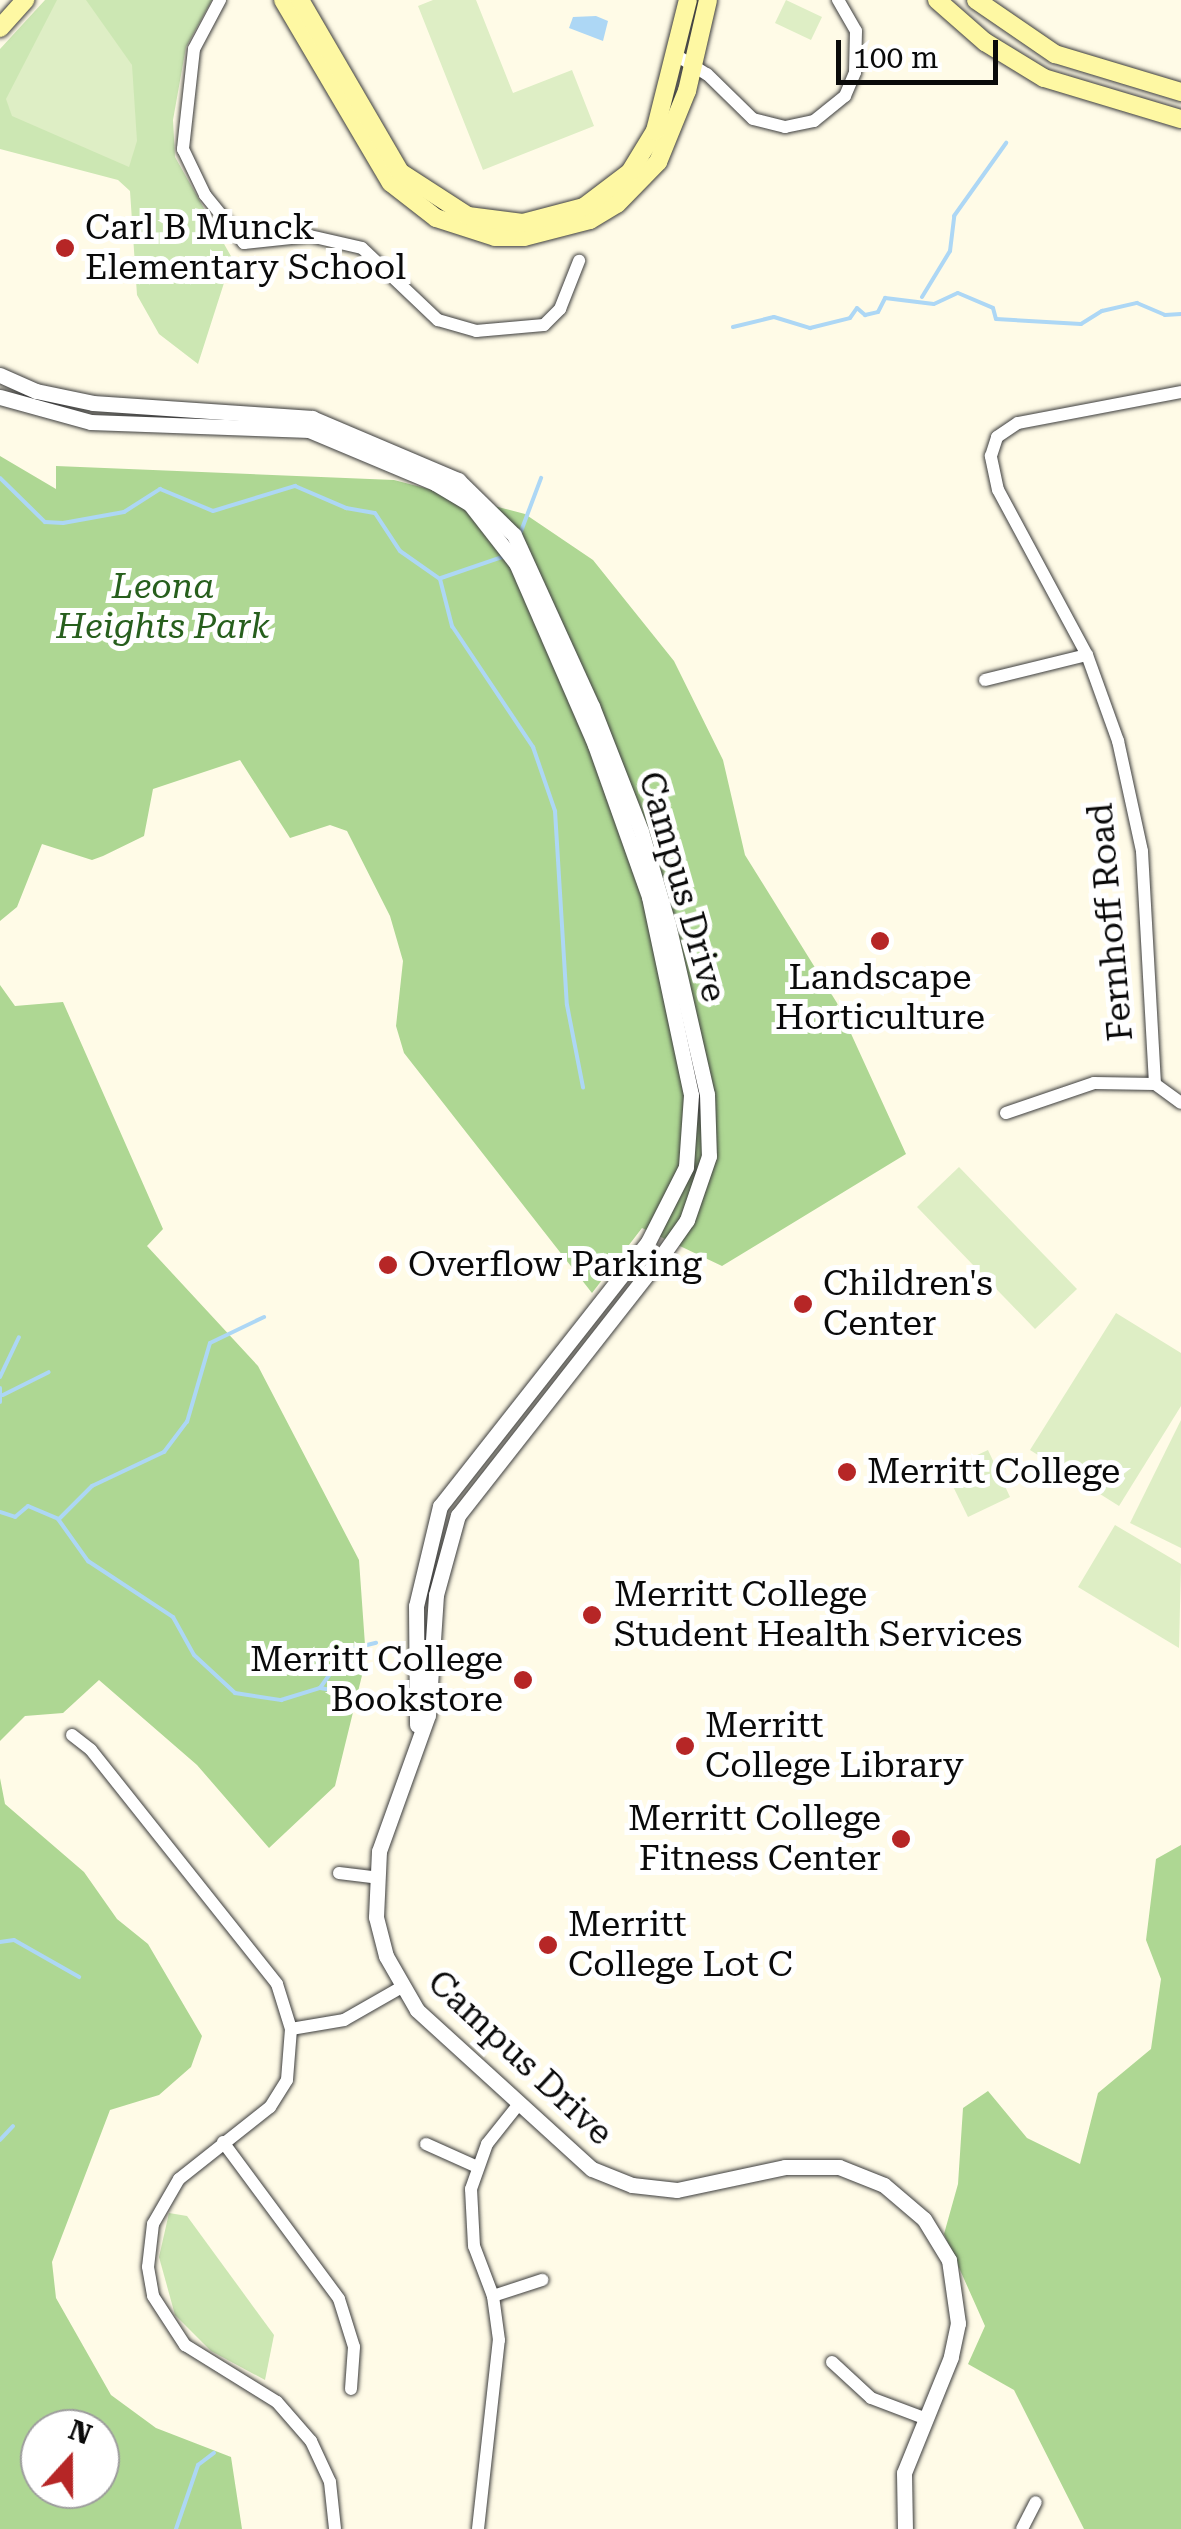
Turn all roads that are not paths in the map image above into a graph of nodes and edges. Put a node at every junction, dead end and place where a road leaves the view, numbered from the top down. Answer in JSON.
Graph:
{"nodes":[{"id":1,"x":25,"y":0,"type":"edge"},
{"id":2,"x":220,"y":0,"type":"edge"},
{"id":3,"x":283,"y":0,"type":"edge"},
{"id":4,"x":300,"y":0,"type":"edge"},
{"id":5,"x":688,"y":0,"type":"edge"},
{"id":6,"x":708,"y":0,"type":"edge"},
{"id":7,"x":838,"y":0,"type":"edge"},
{"id":8,"x":937,"y":0,"type":"edge"},
{"id":9,"x":976,"y":0,"type":"edge"},
{"id":10,"x":0,"y":28,"type":"edge"},
{"id":11,"x":676,"y":55,"type":"junction"},
{"id":12,"x":694,"y":66,"type":"junction"},
{"id":13,"x":1181,"y":92,"type":"edge"},
{"id":14,"x":1181,"y":119,"type":"edge"},
{"id":15,"x":579,"y":261,"type":"dead end"},
{"id":16,"x":0,"y":375,"type":"edge"},
{"id":17,"x":1181,"y":392,"type":"edge"},
{"id":18,"x":0,"y":398,"type":"edge"},
{"id":19,"x":454,"y":486,"type":"junction"},
{"id":20,"x":1088,"y":655,"type":"junction"},
{"id":21,"x":985,"y":680,"type":"dead end"},
{"id":22,"x":1155,"y":1084,"type":"junction"},
{"id":23,"x":1181,"y":1103,"type":"edge"},
{"id":24,"x":1006,"y":1113,"type":"dead end"},
{"id":25,"x":72,"y":1735,"type":"dead end"},
{"id":26,"x":340,"y":1873,"type":"dead end"},
{"id":27,"x":374,"y":1876,"type":"junction"},
{"id":28,"x":400,"y":1988,"type":"junction"},
{"id":29,"x":290,"y":2029,"type":"junction"},
{"id":30,"x":518,"y":2105,"type":"junction"},
{"id":31,"x":224,"y":2142,"type":"junction"},
{"id":32,"x":426,"y":2144,"type":"dead end"},
{"id":33,"x":475,"y":2166,"type":"junction"},
{"id":34,"x":542,"y":2280,"type":"dead end"},
{"id":35,"x":493,"y":2296,"type":"junction"},
{"id":36,"x":832,"y":2362,"type":"dead end"},
{"id":37,"x":350,"y":2389,"type":"dead end"},
{"id":38,"x":924,"y":2418,"type":"junction"},
{"id":39,"x":1036,"y":2502,"type":"dead end"},
{"id":40,"x":335,"y":2529,"type":"edge"},
{"id":41,"x":478,"y":2529,"type":"edge"},
{"id":42,"x":904,"y":2529,"type":"edge"},
{"id":43,"x":1022,"y":2529,"type":"edge"}],
"edges":[{"from":1,"to":10,"type":"main road"},
{"from":2,"to":15,"type":"street"},
{"from":3,"to":12,"type":"main road"},
{"from":4,"to":11,"type":"main road"},
{"from":5,"to":11,"type":"main road"},
{"from":6,"to":12,"type":"main road"},
{"from":7,"to":12,"type":"street"},
{"from":8,"to":14,"type":"main road"},
{"from":9,"to":13,"type":"main road"},
{"from":11,"to":12,"type":"street"},
{"from":16,"to":19,"type":"street","name":"Campus Drive"},
{"from":17,"to":20,"type":"street","name":"Fernhoff Road"},
{"from":18,"to":19,"type":"street","name":"Campus Drive"},
{"from":19,"to":27,"type":"street","name":"Campus Drive"},
{"from":20,"to":21,"type":"street"},
{"from":20,"to":22,"type":"street","name":"Fernhoff Road"},
{"from":22,"to":23,"type":"street"},
{"from":22,"to":24,"type":"street"},
{"from":25,"to":29,"type":"street"},
{"from":26,"to":27,"type":"street"},
{"from":27,"to":28,"type":"street","name":"Campus Drive"},
{"from":28,"to":29,"type":"street"},
{"from":28,"to":30,"type":"street","name":"Campus Drive"},
{"from":29,"to":31,"type":"street"},
{"from":30,"to":33,"type":"street"},
{"from":30,"to":38,"type":"street","name":"Campus Drive"},
{"from":31,"to":37,"type":"street"},
{"from":31,"to":40,"type":"street"},
{"from":32,"to":33,"type":"street"},
{"from":33,"to":35,"type":"street"},
{"from":34,"to":35,"type":"street"},
{"from":35,"to":41,"type":"street"},
{"from":36,"to":38,"type":"street"},
{"from":38,"to":42,"type":"street","name":"Campus Drive"},
{"from":39,"to":43,"type":"street"}]}
